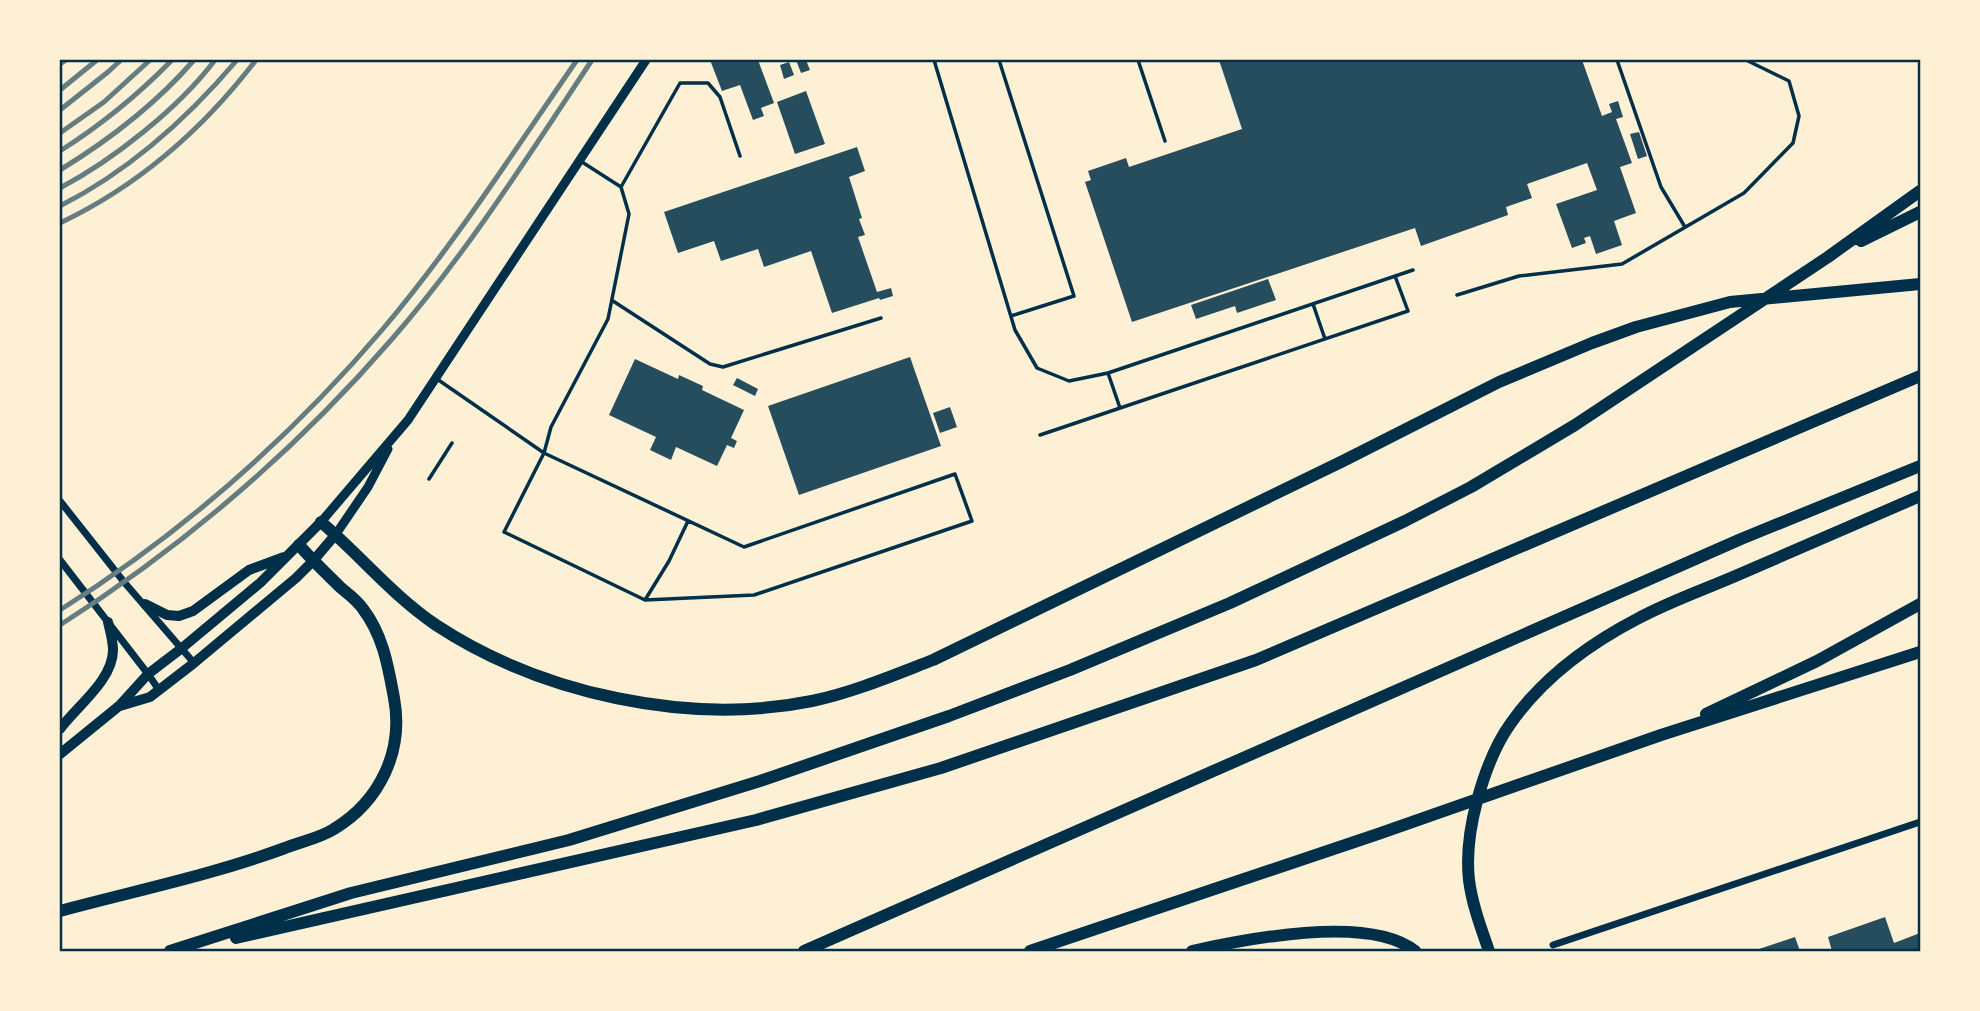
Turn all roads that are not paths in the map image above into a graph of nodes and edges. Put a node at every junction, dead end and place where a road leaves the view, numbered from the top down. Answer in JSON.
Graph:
{"nodes":[{"id":1,"x":646,"y":60,"type":"edge"},
{"id":2,"x":934,"y":60,"type":"edge"},
{"id":3,"x":999,"y":60,"type":"edge"},
{"id":4,"x":1138,"y":60,"type":"edge"},
{"id":5,"x":1617,"y":60,"type":"edge"},
{"id":6,"x":1746,"y":60,"type":"edge"},
{"id":7,"x":1165,"y":141,"type":"dead end"},
{"id":8,"x":740,"y":156,"type":"dead end"},
{"id":9,"x":579,"y":160,"type":"junction"},
{"id":10,"x":621,"y":187,"type":"junction"},
{"id":11,"x":1920,"y":191,"type":"edge"},
{"id":12,"x":1920,"y":212,"type":"edge"},
{"id":13,"x":1685,"y":227,"type":"junction"},
{"id":14,"x":1828,"y":257,"type":"junction"},
{"id":15,"x":1413,"y":270,"type":"dead end"},
{"id":16,"x":1395,"y":276,"type":"junction"},
{"id":17,"x":1920,"y":284,"type":"edge"},
{"id":18,"x":1457,"y":295,"type":"dead end"},
{"id":19,"x":613,"y":301,"type":"junction"},
{"id":20,"x":1313,"y":304,"type":"junction"},
{"id":21,"x":1011,"y":316,"type":"junction"},
{"id":22,"x":881,"y":318,"type":"dead end"},
{"id":23,"x":1325,"y":339,"type":"junction"},
{"id":24,"x":1108,"y":373,"type":"junction"},
{"id":25,"x":1920,"y":376,"type":"edge"},
{"id":26,"x":435,"y":377,"type":"junction"},
{"id":27,"x":1120,"y":408,"type":"junction"},
{"id":28,"x":396,"y":435,"type":"junction"},
{"id":29,"x":1040,"y":435,"type":"dead end"},
{"id":30,"x":453,"y":443,"type":"dead end"},
{"id":31,"x":544,"y":453,"type":"junction"},
{"id":32,"x":1920,"y":466,"type":"edge"},
{"id":33,"x":429,"y":479,"type":"dead end"},
{"id":34,"x":1920,"y":496,"type":"edge"},
{"id":35,"x":60,"y":501,"type":"edge"},
{"id":36,"x":688,"y":521,"type":"junction"},
{"id":37,"x":321,"y":522,"type":"junction"},
{"id":38,"x":336,"y":534,"type":"junction"},
{"id":39,"x":299,"y":545,"type":"junction"},
{"id":40,"x":288,"y":555,"type":"junction"},
{"id":41,"x":60,"y":560,"type":"edge"},
{"id":42,"x":313,"y":561,"type":"junction"},
{"id":43,"x":645,"y":600,"type":"junction"},
{"id":44,"x":145,"y":604,"type":"junction"},
{"id":45,"x":1920,"y":604,"type":"edge"},
{"id":46,"x":108,"y":622,"type":"junction"},
{"id":47,"x":182,"y":648,"type":"junction"},
{"id":48,"x":1920,"y":652,"type":"edge"},
{"id":49,"x":194,"y":663,"type":"junction"},
{"id":50,"x":148,"y":674,"type":"junction"},
{"id":51,"x":159,"y":690,"type":"junction"},
{"id":52,"x":119,"y":706,"type":"junction"},
{"id":53,"x":60,"y":729,"type":"edge"},
{"id":54,"x":1661,"y":735,"type":"junction"},
{"id":55,"x":60,"y":754,"type":"edge"},
{"id":56,"x":1920,"y":822,"type":"edge"},
{"id":57,"x":60,"y":911,"type":"edge"},
{"id":58,"x":1553,"y":945,"type":"dead end"},
{"id":59,"x":172,"y":951,"type":"edge"},
{"id":60,"x":804,"y":951,"type":"edge"},
{"id":61,"x":1030,"y":951,"type":"edge"},
{"id":62,"x":1192,"y":951,"type":"edge"},
{"id":63,"x":1415,"y":951,"type":"edge"},
{"id":64,"x":1489,"y":951,"type":"edge"}],
"edges":[{"from":1,"to":9,"type":"street"},
{"from":2,"to":21,"type":"lane"},
{"from":3,"to":21,"type":"lane"},
{"from":4,"to":7,"type":"lane"},
{"from":5,"to":13,"type":"lane"},
{"from":6,"to":13,"type":"lane"},
{"from":8,"to":10,"type":"lane"},
{"from":9,"to":10,"type":"lane"},
{"from":9,"to":26,"type":"street"},
{"from":10,"to":19,"type":"lane"},
{"from":11,"to":14,"type":"highway"},
{"from":12,"to":14,"type":"highway"},
{"from":13,"to":18,"type":"lane"},
{"from":14,"to":59,"type":"highway"},
{"from":15,"to":16,"type":"lane"},
{"from":16,"to":20,"type":"lane"},
{"from":16,"to":23,"type":"lane"},
{"from":17,"to":38,"type":"highway"},
{"from":19,"to":22,"type":"lane"},
{"from":19,"to":31,"type":"lane"},
{"from":20,"to":23,"type":"lane"},
{"from":20,"to":24,"type":"lane"},
{"from":21,"to":24,"type":"lane"},
{"from":23,"to":27,"type":"lane"},
{"from":24,"to":27,"type":"lane"},
{"from":25,"to":59,"type":"highway"},
{"from":26,"to":28,"type":"street"},
{"from":26,"to":31,"type":"lane"},
{"from":27,"to":29,"type":"lane"},
{"from":28,"to":37,"type":"street"},
{"from":28,"to":38,"type":"street"},
{"from":30,"to":33,"type":"lane"},
{"from":31,"to":36,"type":"lane"},
{"from":31,"to":43,"type":"lane"},
{"from":32,"to":60,"type":"highway"},
{"from":34,"to":64,"type":"highway"},
{"from":35,"to":44,"type":"street"},
{"from":36,"to":43,"type":"lane"},
{"from":36,"to":43,"type":"lane"},
{"from":37,"to":38,"type":"highway"},
{"from":37,"to":39,"type":"main road"},
{"from":38,"to":42,"type":"main road"},
{"from":39,"to":40,"type":"main road"},
{"from":39,"to":42,"type":"highway"},
{"from":40,"to":44,"type":"main road"},
{"from":40,"to":47,"type":"main road"},
{"from":41,"to":46,"type":"street"},
{"from":42,"to":49,"type":"main road"},
{"from":42,"to":57,"type":"highway"},
{"from":44,"to":47,"type":"street"},
{"from":45,"to":54,"type":"highway"},
{"from":46,"to":50,"type":"street"},
{"from":46,"to":53,"type":"main road"},
{"from":47,"to":49,"type":"street"},
{"from":47,"to":50,"type":"main road"},
{"from":48,"to":54,"type":"highway"},
{"from":49,"to":51,"type":"main road"},
{"from":50,"to":51,"type":"street"},
{"from":50,"to":52,"type":"main road"},
{"from":51,"to":52,"type":"main road"},
{"from":52,"to":55,"type":"main road"},
{"from":54,"to":61,"type":"highway"},
{"from":56,"to":58,"type":"street"},
{"from":62,"to":63,"type":"highway"}]}
